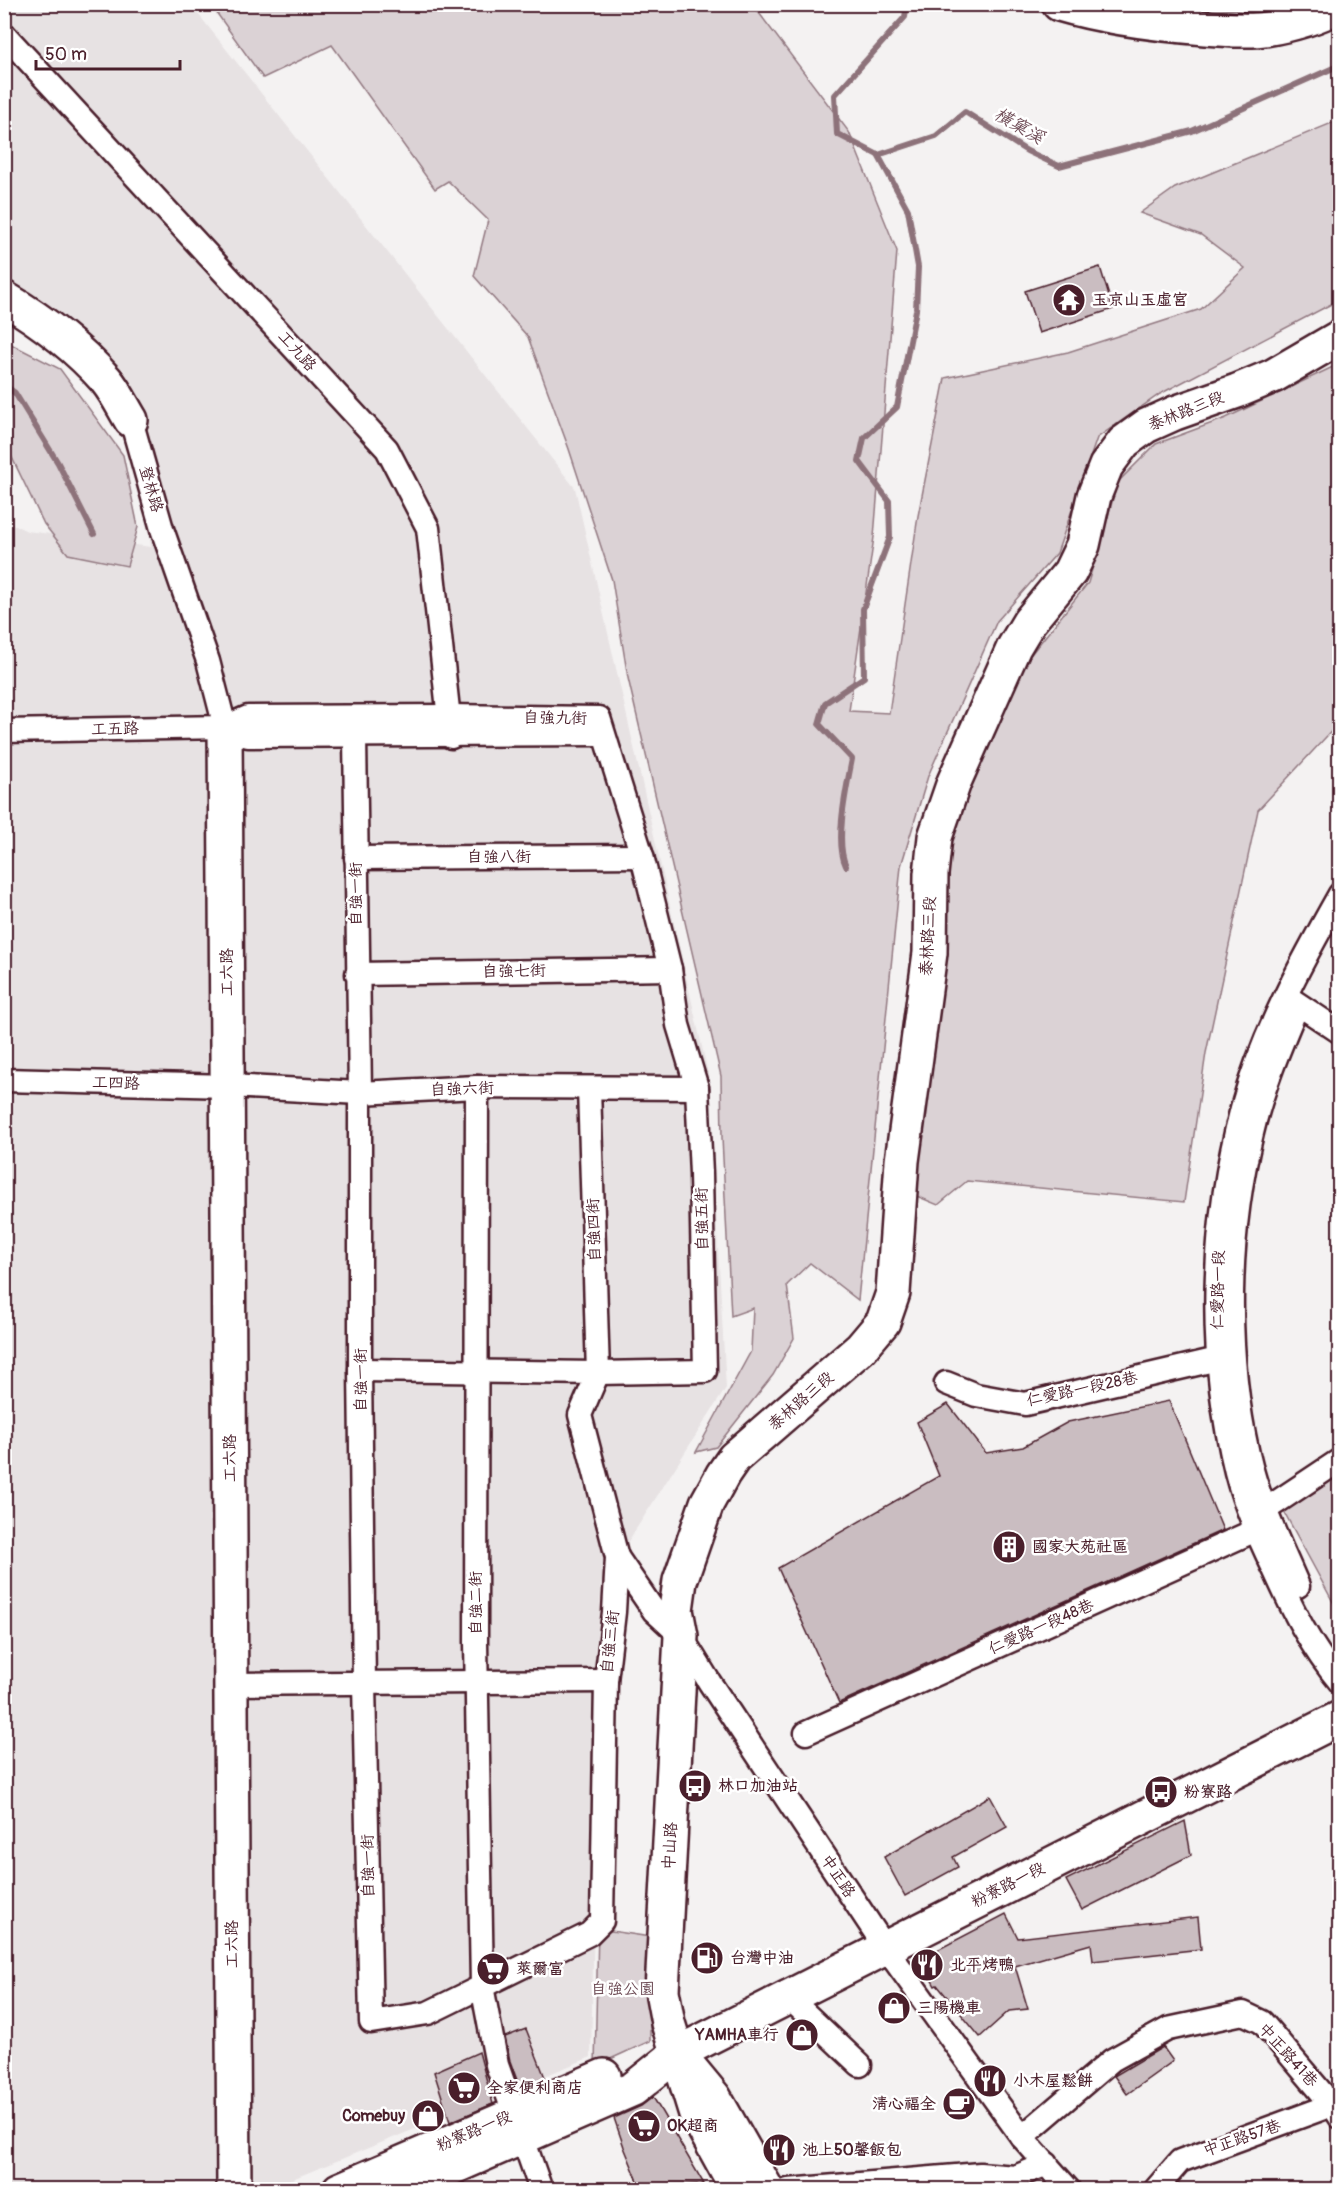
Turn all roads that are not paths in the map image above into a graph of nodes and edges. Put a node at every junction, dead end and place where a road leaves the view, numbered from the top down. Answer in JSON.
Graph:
{"nodes":[{"id":1,"x":1059,"y":4,"type":"edge"},
{"id":2,"x":1340,"y":5,"type":"edge"},
{"id":3,"x":4,"y":34,"type":"edge"},
{"id":4,"x":4,"y":298,"type":"edge"},
{"id":5,"x":1340,"y":337,"type":"edge"},
{"id":6,"x":131,"y":420,"type":"joint"},
{"id":7,"x":450,"y":726,"type":"junction"},
{"id":8,"x":225,"y":727,"type":"junction"},
{"id":9,"x":4,"y":730,"type":"edge"},
{"id":10,"x":603,"y":734,"type":"joint"},
{"id":11,"x":355,"y":737,"type":"junction"},
{"id":12,"x":642,"y":856,"type":"junction"},
{"id":13,"x":356,"y":858,"type":"junction"},
{"id":14,"x":1340,"y":894,"type":"edge"},
{"id":15,"x":1340,"y":926,"type":"edge"},
{"id":16,"x":670,"y":969,"type":"junction"},
{"id":17,"x":357,"y":974,"type":"junction"},
{"id":18,"x":1291,"y":1000,"type":"junction"},
{"id":19,"x":1340,"y":1032,"type":"edge"},
{"id":20,"x":4,"y":1080,"type":"edge"},
{"id":21,"x":228,"y":1086,"type":"junction"},
{"id":22,"x":477,"y":1088,"type":"junction"},
{"id":23,"x":589,"y":1088,"type":"junction"},
{"id":24,"x":697,"y":1088,"type":"junction"},
{"id":25,"x":360,"y":1093,"type":"junction"},
{"id":26,"x":1218,"y":1359,"type":"junction"},
{"id":27,"x":360,"y":1370,"type":"junction"},
{"id":28,"x":476,"y":1371,"type":"junction"},
{"id":29,"x":598,"y":1373,"type":"junction"},
{"id":30,"x":946,"y":1383,"type":"dead end"},
{"id":31,"x":1340,"y":1460,"type":"edge"},
{"id":32,"x":1261,"y":1520,"type":"junction"},
{"id":33,"x":617,"y":1557,"type":"junction"},
{"id":34,"x":681,"y":1636,"type":"junction"},
{"id":35,"x":1340,"y":1668,"type":"edge"},
{"id":36,"x":606,"y":1681,"type":"junction"},
{"id":37,"x":476,"y":1682,"type":"junction"},
{"id":38,"x":1340,"y":1682,"type":"edge"},
{"id":39,"x":364,"y":1683,"type":"junction"},
{"id":40,"x":231,"y":1684,"type":"junction"},
{"id":41,"x":1340,"y":1718,"type":"edge"},
{"id":42,"x":806,"y":1733,"type":"dead end"},
{"id":43,"x":885,"y":1947,"type":"junction"},
{"id":44,"x":482,"y":1986,"type":"junction"},
{"id":45,"x":787,"y":1996,"type":"junction"},
{"id":46,"x":678,"y":2053,"type":"junction"},
{"id":47,"x":860,"y":2065,"type":"dead end"},
{"id":48,"x":1337,"y":2109,"type":"edge"},
{"id":49,"x":518,"y":2125,"type":"junction"},
{"id":50,"x":1022,"y":2137,"type":"junction"},
{"id":51,"x":1047,"y":2164,"type":"junction"},
{"id":52,"x":234,"y":2190,"type":"edge"},
{"id":53,"x":339,"y":2190,"type":"edge"},
{"id":54,"x":401,"y":2190,"type":"edge"},
{"id":55,"x":542,"y":2190,"type":"edge"},
{"id":56,"x":738,"y":2190,"type":"edge"},
{"id":57,"x":766,"y":2190,"type":"edge"},
{"id":58,"x":788,"y":2190,"type":"edge"},
{"id":59,"x":1069,"y":2190,"type":"edge"},
{"id":60,"x":1155,"y":2190,"type":"edge"}],
"edges":[{"from":1,"to":2,"type":"main road"},
{"from":3,"to":7,"type":"street","name":"工九路"},
{"from":4,"to":6,"type":"main road","name":"登林路"},
{"from":5,"to":34,"type":"main road","name":"泰林路三段"},
{"from":6,"to":8,"type":"street","name":"登林路"},
{"from":7,"to":8,"type":"street","name":"自強九街"},
{"from":7,"to":10,"type":"street","name":"自強九街"},
{"from":7,"to":11,"type":"street","name":"自強九街"},
{"from":8,"to":9,"type":"street","name":"工五路"},
{"from":8,"to":11,"type":"street","name":"自強九街"},
{"from":8,"to":21,"type":"main road","name":"工六路"},
{"from":10,"to":12,"type":"street","name":"自強五街"},
{"from":11,"to":13,"type":"street","name":"自強一街"},
{"from":12,"to":13,"type":"street","name":"自強八街"},
{"from":12,"to":16,"type":"street","name":"自強五街"},
{"from":13,"to":17,"type":"street","name":"自強一街"},
{"from":14,"to":18,"type":"street","name":"仁愛路一段"},
{"from":15,"to":18,"type":"street","name":"仁愛路一段"},
{"from":16,"to":17,"type":"street","name":"自強七街"},
{"from":16,"to":24,"type":"street","name":"自強五街"},
{"from":17,"to":25,"type":"street","name":"自強一街"},
{"from":18,"to":19,"type":"street"},
{"from":18,"to":26,"type":"street","name":"仁愛路一段"},
{"from":18,"to":32,"type":"street","name":"仁愛路一段"},
{"from":20,"to":21,"type":"street","name":"工四路"},
{"from":21,"to":25,"type":"street","name":"自強六街"},
{"from":21,"to":40,"type":"main road","name":"工六路"},
{"from":22,"to":23,"type":"street","name":"自強六街"},
{"from":22,"to":25,"type":"street","name":"自強六街"},
{"from":22,"to":28,"type":"street","name":"自強二街"},
{"from":23,"to":24,"type":"street","name":"自強六街"},
{"from":23,"to":29,"type":"street","name":"自強四街"},
{"from":24,"to":29,"type":"street","name":"自強五街"},
{"from":25,"to":27,"type":"street","name":"自強一街"},
{"from":26,"to":30,"type":"street","name":"仁愛路一段28巷"},
{"from":26,"to":32,"type":"street","name":"仁愛路一段"},
{"from":27,"to":28,"type":"street","name":"自強五街"},
{"from":27,"to":39,"type":"street","name":"自強一街"},
{"from":28,"to":29,"type":"street","name":"自強五街"},
{"from":28,"to":37,"type":"street","name":"自強二街"},
{"from":29,"to":33,"type":"street","name":"自強三街"},
{"from":31,"to":32,"type":"street","name":"仁愛路一段48巷"},
{"from":32,"to":35,"type":"street","name":"仁愛路一段"},
{"from":32,"to":38,"type":"street","name":"仁愛路一段"},
{"from":32,"to":42,"type":"street","name":"仁愛路一段48巷"},
{"from":33,"to":34,"type":"street","name":"中正路"},
{"from":33,"to":36,"type":"street","name":"自強三街"},
{"from":34,"to":43,"type":"street","name":"中正路"},
{"from":34,"to":46,"type":"main road","name":"中山路"},
{"from":36,"to":37,"type":"street"},
{"from":36,"to":44,"type":"street","name":"自強三街"},
{"from":37,"to":39,"type":"street"},
{"from":37,"to":44,"type":"street","name":"自強二街"},
{"from":39,"to":40,"type":"street"},
{"from":39,"to":44,"type":"street","name":"自強一街"},
{"from":40,"to":52,"type":"main road","name":"工六路"},
{"from":41,"to":43,"type":"main road","name":"粉寮路一段"},
{"from":43,"to":45,"type":"main road","name":"粉寮路一段"},
{"from":43,"to":50,"type":"street","name":"中正路"},
{"from":44,"to":49,"type":"street","name":"自強二街"},
{"from":45,"to":46,"type":"main road","name":"粉寮路一段"},
{"from":45,"to":47,"type":"street"},
{"from":46,"to":49,"type":"main road","name":"粉寮路一段"},
{"from":46,"to":56,"type":"main road","name":"中山路"},
{"from":46,"to":57,"type":"main road","name":"中山路"},
{"from":48,"to":50,"type":"street","name":"中正路41巷"},
{"from":48,"to":60,"type":"street","name":"中正路57巷"},
{"from":49,"to":53,"type":"main road","name":"粉寮路一段"},
{"from":49,"to":54,"type":"main road","name":"粉寮路一段"},
{"from":49,"to":55,"type":"street","name":"自強二街"},
{"from":50,"to":51,"type":"street","name":"中正路"},
{"from":51,"to":58,"type":"street"},
{"from":51,"to":59,"type":"street","name":"中正路"}]}
